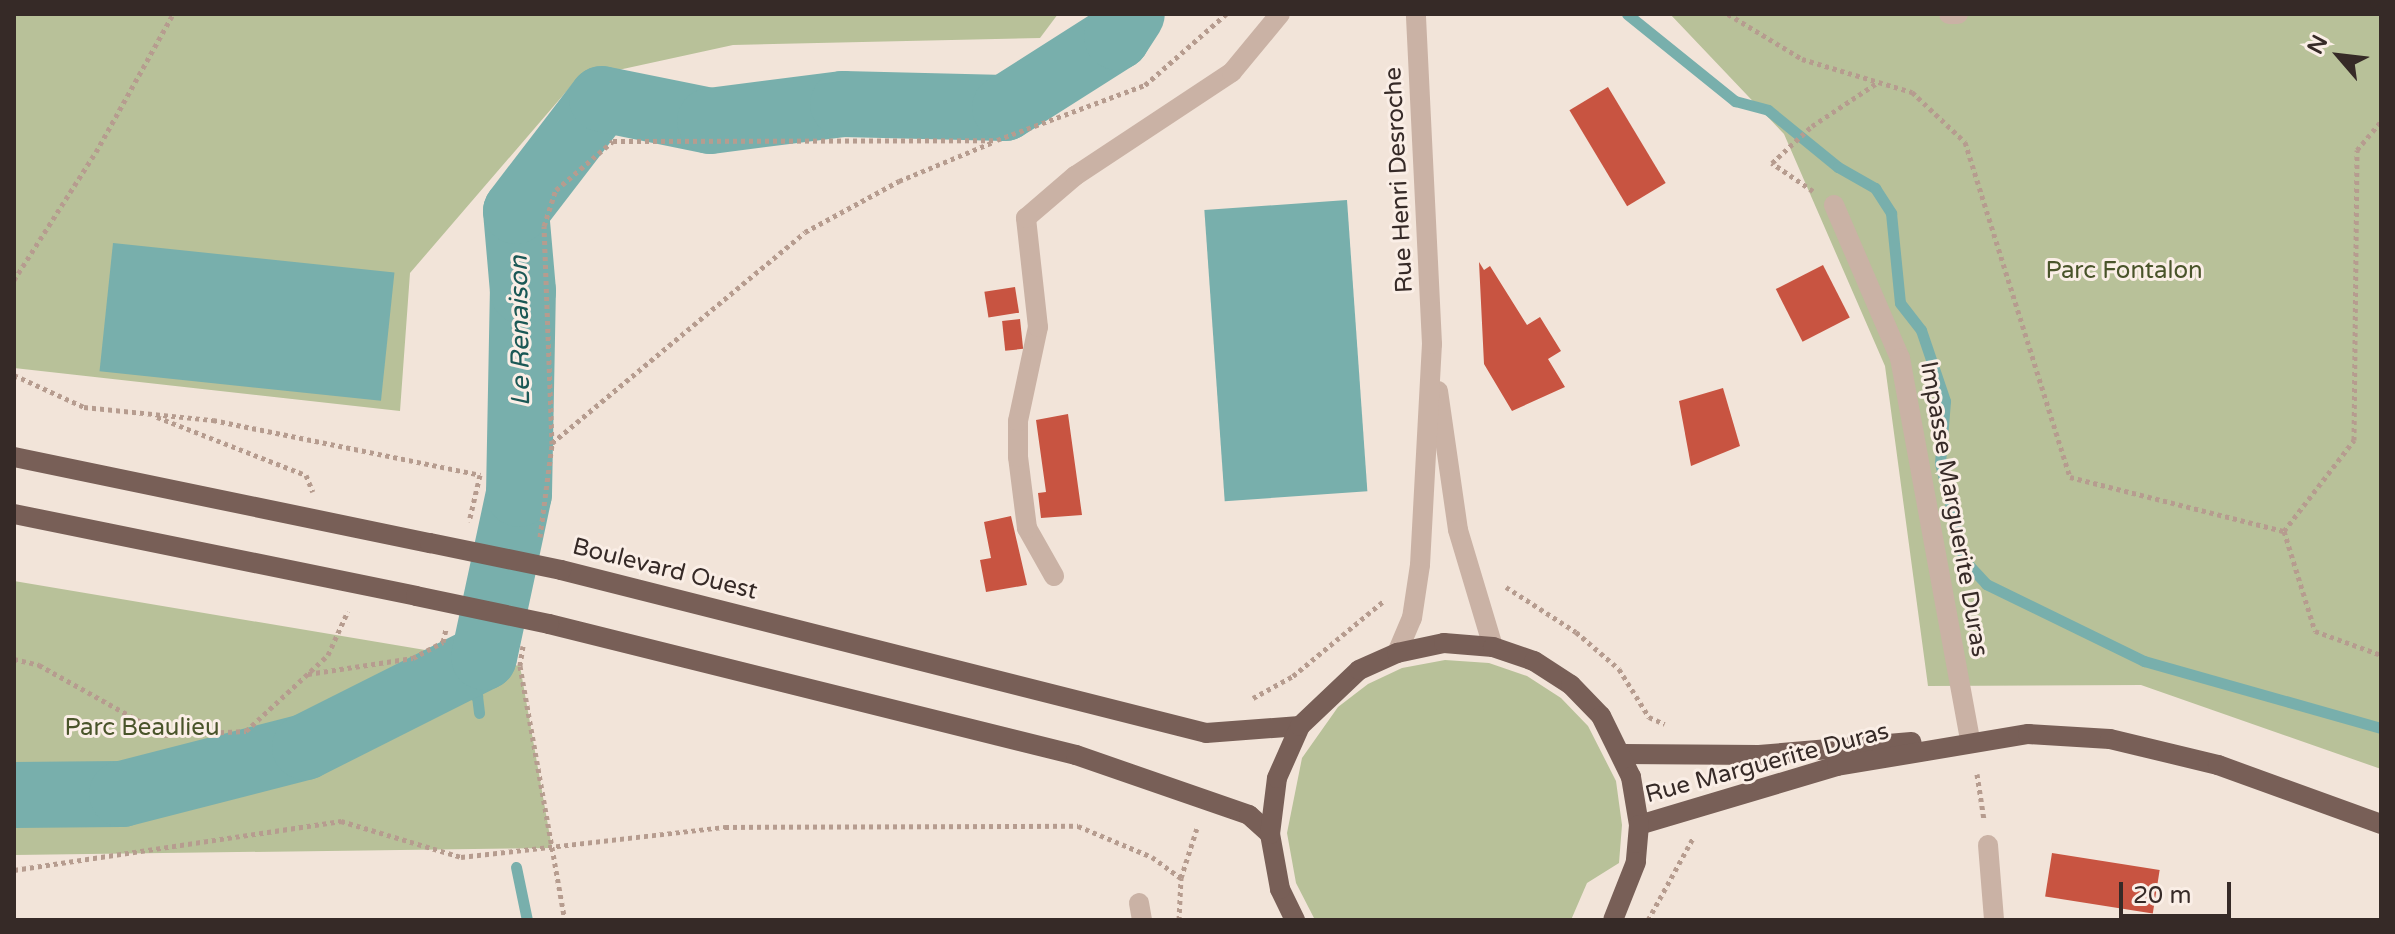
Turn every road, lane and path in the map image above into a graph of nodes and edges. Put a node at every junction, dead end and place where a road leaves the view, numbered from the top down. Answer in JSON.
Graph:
{"nodes":[{"id":1,"x":173,"y":14,"type":"edge"},
{"id":2,"x":1226,"y":14,"type":"edge"},
{"id":3,"x":1280,"y":14,"type":"edge"},
{"id":4,"x":1416,"y":14,"type":"edge"},
{"id":5,"x":1728,"y":14,"type":"edge"},
{"id":6,"x":1949,"y":14,"type":"edge"},
{"id":7,"x":1958,"y":14,"type":"edge"},
{"id":8,"x":1878,"y":82,"type":"junction"},
{"id":9,"x":2381,"y":121,"type":"edge"},
{"id":10,"x":997,"y":140,"type":"junction"},
{"id":11,"x":1834,"y":205,"type":"joint"},
{"id":12,"x":14,"y":280,"type":"edge"},
{"id":13,"x":1432,"y":344,"type":"junction"},
{"id":14,"x":149,"y":414,"type":"dead end"},
{"id":15,"x":552,"y":444,"type":"junction"},
{"id":16,"x":14,"y":457,"type":"edge"},
{"id":17,"x":14,"y":514,"type":"edge"},
{"id":18,"x":325,"y":521,"type":"junction"},
{"id":19,"x":2284,"y":531,"type":"junction"},
{"id":20,"x":539,"y":541,"type":"dead end"},
{"id":21,"x":1054,"y":576,"type":"dead end"},
{"id":22,"x":1497,"y":579,"type":"dead end"},
{"id":23,"x":359,"y":584,"type":"junction"},
{"id":24,"x":1394,"y":594,"type":"dead end"},
{"id":25,"x":525,"y":635,"type":"dead end"},
{"id":26,"x":1493,"y":647,"type":"junction"},
{"id":27,"x":1397,"y":653,"type":"junction"},
{"id":28,"x":2381,"y":655,"type":"edge"},
{"id":29,"x":14,"y":659,"type":"edge"},
{"id":30,"x":1243,"y":700,"type":"dead end"},
{"id":31,"x":1300,"y":726,"type":"junction"},
{"id":32,"x":1680,"y":730,"type":"dead end"},
{"id":33,"x":1963,"y":741,"type":"junction"},
{"id":34,"x":1623,"y":754,"type":"junction"},
{"id":35,"x":1977,"y":774,"type":"dead end"},
{"id":36,"x":1198,"y":823,"type":"dead end"},
{"id":37,"x":2381,"y":824,"type":"edge"},
{"id":38,"x":1639,"y":825,"type":"junction"},
{"id":39,"x":1270,"y":834,"type":"junction"},
{"id":40,"x":1695,"y":834,"type":"dead end"},
{"id":41,"x":1988,"y":845,"type":"joint"},
{"id":42,"x":552,"y":848,"type":"junction"},
{"id":43,"x":14,"y":870,"type":"edge"},
{"id":44,"x":1181,"y":878,"type":"junction"},
{"id":45,"x":1292,"y":918,"type":"edge"},
{"id":46,"x":565,"y":920,"type":"edge"},
{"id":47,"x":1179,"y":920,"type":"edge"},
{"id":48,"x":1613,"y":920,"type":"edge"},
{"id":49,"x":1648,"y":920,"type":"edge"},
{"id":50,"x":1994,"y":920,"type":"edge"}],
"edges":[{"from":1,"to":12,"type":"path"},
{"from":2,"to":10,"type":"path"},
{"from":3,"to":21,"type":"street"},
{"from":4,"to":13,"type":"street","name":"Rue Henri Desroche"},
{"from":5,"to":8,"type":"path"},
{"from":6,"to":7,"type":"street"},
{"from":8,"to":11,"type":"path"},
{"from":8,"to":19,"type":"path"},
{"from":9,"to":19,"type":"path"},
{"from":10,"to":15,"type":"path"},
{"from":10,"to":15,"type":"path"},
{"from":11,"to":33,"type":"street","name":"Impasse Marguerite Duras"},
{"from":13,"to":26,"type":"street","name":"Rue Henri Desroche"},
{"from":13,"to":27,"type":"street","name":"Rue Henri Desroche"},
{"from":14,"to":18,"type":"path"},
{"from":15,"to":20,"type":"path"},
{"from":16,"to":18,"type":"main road","name":"Boulevard Ouest"},
{"from":17,"to":23,"type":"main road"},
{"from":18,"to":31,"type":"main road","name":"Boulevard Ouest","bridge":true},
{"from":19,"to":28,"type":"path"},
{"from":22,"to":32,"type":"path"},
{"from":23,"to":29,"type":"path"},
{"from":23,"to":39,"type":"main road","bridge":true},
{"from":24,"to":30,"type":"path"},
{"from":25,"to":42,"type":"path"},
{"from":26,"to":27,"type":"main road"},
{"from":26,"to":34,"type":"main road"},
{"from":27,"to":31,"type":"main road"},
{"from":31,"to":39,"type":"main road"},
{"from":33,"to":34,"type":"main road","name":"Rue Marguerite Duras"},
{"from":33,"to":37,"type":"main road","name":"Rue Marguerite Duras"},
{"from":33,"to":38,"type":"main road","name":"Rue Marguerite Duras"},
{"from":34,"to":38,"type":"main road"},
{"from":35,"to":41,"type":"path"},
{"from":36,"to":44,"type":"path"},
{"from":38,"to":48,"type":"main road"},
{"from":39,"to":45,"type":"main road"},
{"from":40,"to":49,"type":"path"},
{"from":41,"to":50,"type":"street"},
{"from":42,"to":43,"type":"path"},
{"from":42,"to":44,"type":"path"},
{"from":42,"to":46,"type":"path"},
{"from":44,"to":47,"type":"path"}]}
